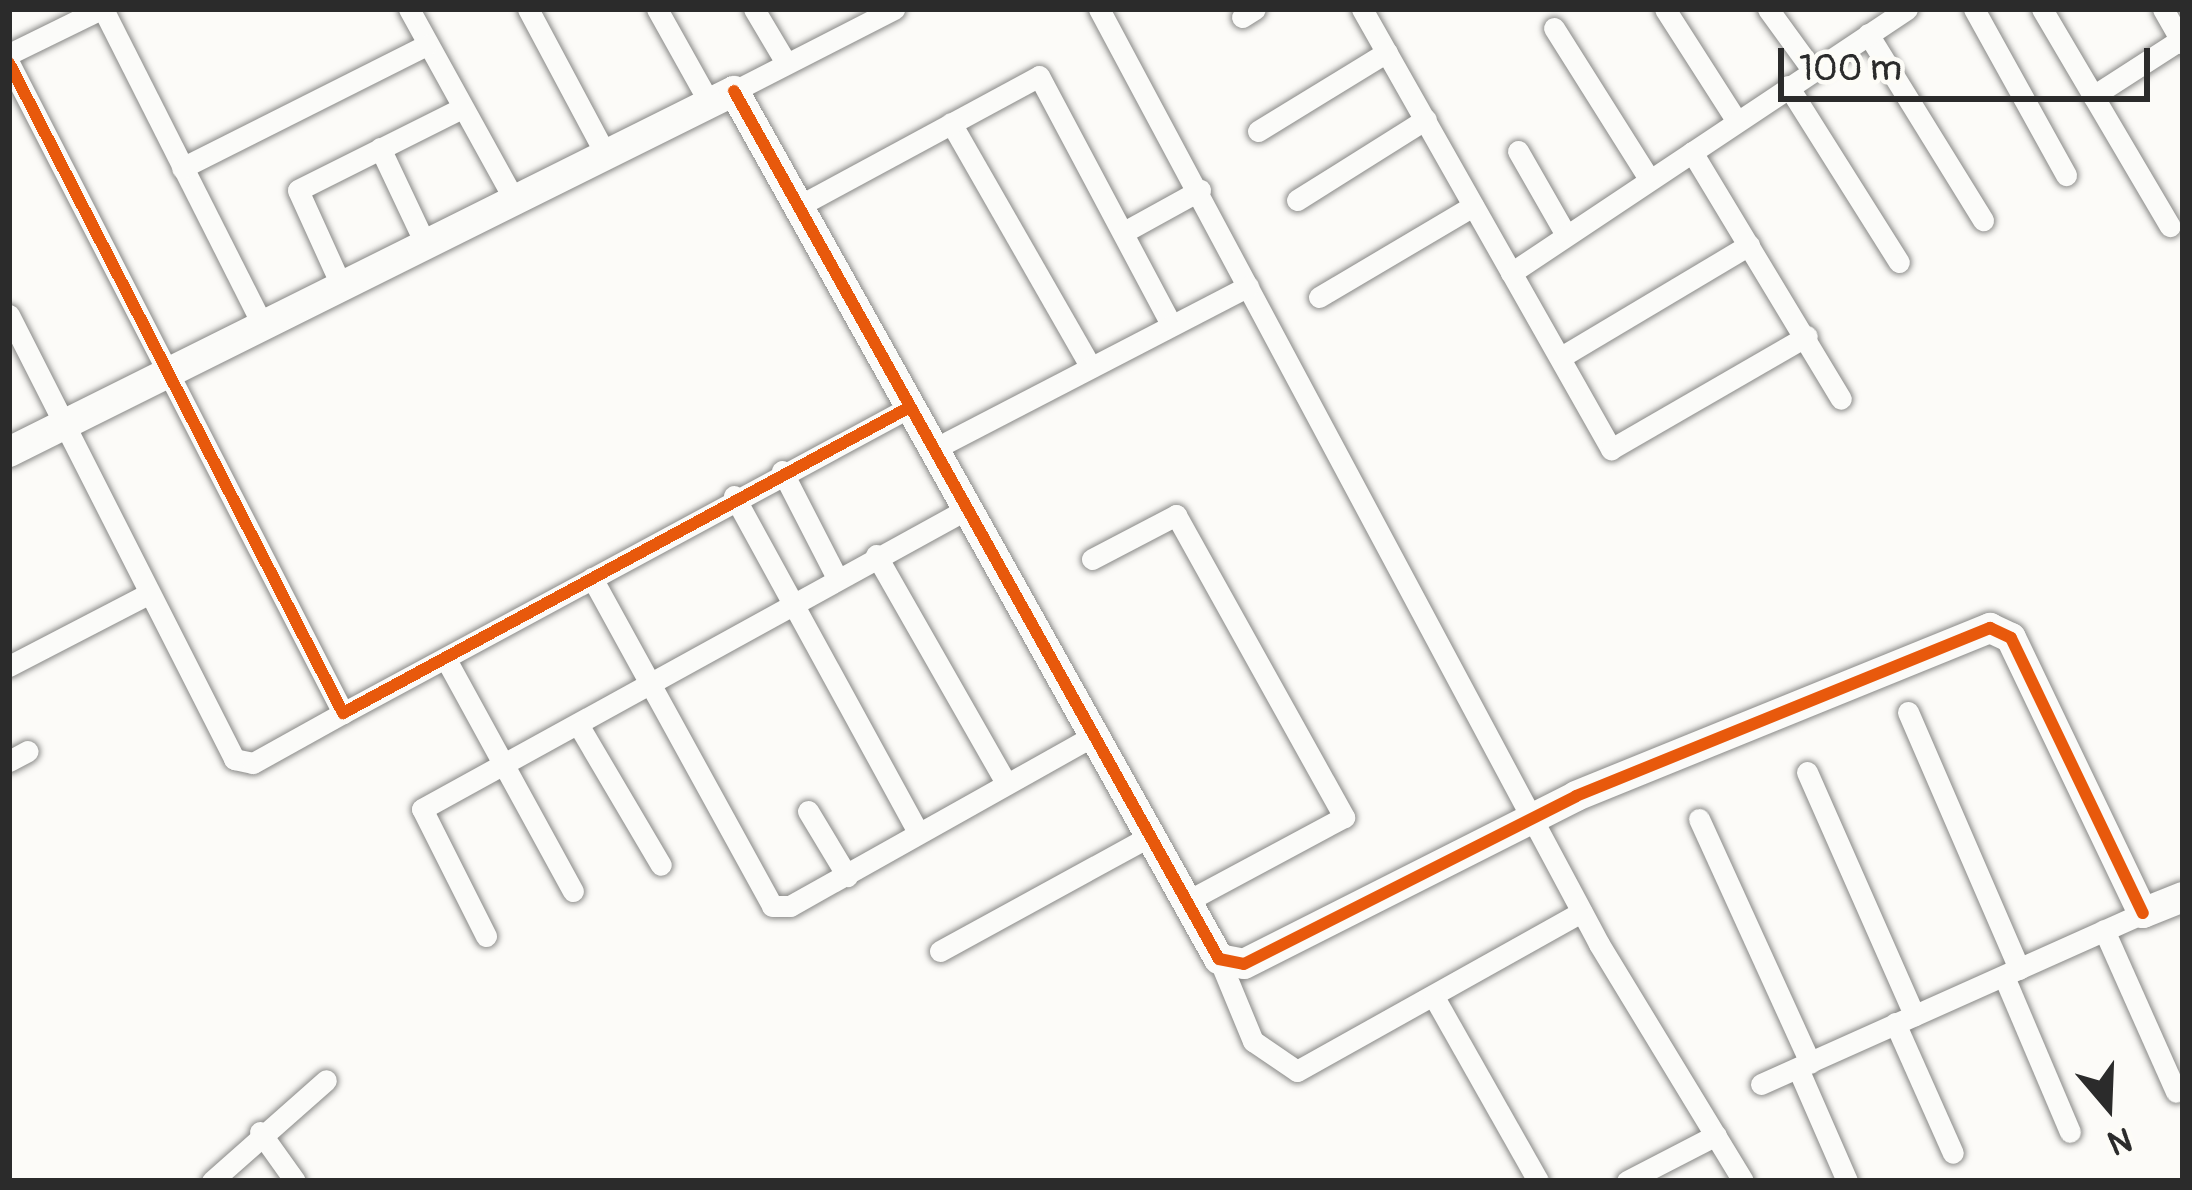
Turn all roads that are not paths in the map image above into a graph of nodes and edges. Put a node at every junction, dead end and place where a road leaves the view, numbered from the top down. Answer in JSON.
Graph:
{"nodes":[{"id":1,"x":102,"y":9,"type":"edge"},
{"id":2,"x":409,"y":9,"type":"edge"},
{"id":3,"x":528,"y":9,"type":"edge"},
{"id":4,"x":657,"y":9,"type":"edge"},
{"id":5,"x":754,"y":9,"type":"edge"},
{"id":6,"x":894,"y":9,"type":"edge"},
{"id":7,"x":1100,"y":9,"type":"edge"},
{"id":8,"x":1362,"y":9,"type":"edge"},
{"id":9,"x":1665,"y":9,"type":"edge"},
{"id":10,"x":1768,"y":9,"type":"edge"},
{"id":11,"x":1974,"y":9,"type":"edge"},
{"id":12,"x":2042,"y":9,"type":"edge"},
{"id":13,"x":2163,"y":9,"type":"edge"},
{"id":14,"x":1903,"y":10,"type":"edge"},
{"id":15,"x":860,"y":16,"type":"edge"},
{"id":16,"x":1554,"y":28,"type":"dead end"},
{"id":17,"x":1868,"y":34,"type":"junction"},
{"id":18,"x":2182,"y":40,"type":"edge"},
{"id":19,"x":428,"y":45,"type":"junction"},
{"id":20,"x":1387,"y":52,"type":"junction"},
{"id":21,"x":9,"y":59,"type":"edge"},
{"id":22,"x":786,"y":63,"type":"junction"},
{"id":23,"x":1813,"y":70,"type":"junction"},
{"id":24,"x":1788,"y":86,"type":"junction"},
{"id":25,"x":2093,"y":96,"type":"junction"},
{"id":26,"x":722,"y":97,"type":"junction"},
{"id":27,"x":462,"y":108,"type":"junction"},
{"id":28,"x":1426,"y":118,"type":"junction"},
{"id":29,"x":1736,"y":120,"type":"junction"},
{"id":30,"x":951,"y":123,"type":"junction"},
{"id":31,"x":1258,"y":131,"type":"dead end"},
{"id":32,"x":380,"y":148,"type":"junction"},
{"id":33,"x":1518,"y":151,"type":"dead end"},
{"id":34,"x":1692,"y":152,"type":"junction"},
{"id":35,"x":604,"y":153,"type":"junction"},
{"id":36,"x":182,"y":168,"type":"junction"},
{"id":37,"x":2066,"y":175,"type":"dead end"},
{"id":38,"x":1648,"y":177,"type":"junction"},
{"id":39,"x":1200,"y":190,"type":"junction"},
{"id":40,"x":514,"y":199,"type":"junction"},
{"id":41,"x":1297,"y":200,"type":"dead end"},
{"id":42,"x":1473,"y":206,"type":"junction"},
{"id":43,"x":797,"y":208,"type":"junction"},
{"id":44,"x":1983,"y":220,"type":"dead end"},
{"id":45,"x":2170,"y":226,"type":"dead end"},
{"id":46,"x":1124,"y":232,"type":"junction"},
{"id":47,"x":1565,"y":233,"type":"junction"},
{"id":48,"x":425,"y":244,"type":"junction"},
{"id":49,"x":1749,"y":245,"type":"junction"},
{"id":50,"x":1899,"y":262,"type":"dead end"},
{"id":51,"x":1511,"y":273,"type":"junction"},
{"id":52,"x":341,"y":285,"type":"junction"},
{"id":53,"x":1248,"y":286,"type":"junction"},
{"id":54,"x":1319,"y":297,"type":"dead end"},
{"id":55,"x":9,"y":315,"type":"edge"},
{"id":56,"x":262,"y":324,"type":"junction"},
{"id":57,"x":1171,"y":324,"type":"junction"},
{"id":58,"x":1807,"y":336,"type":"junction"},
{"id":59,"x":1561,"y":357,"type":"junction"},
{"id":60,"x":1090,"y":367,"type":"junction"},
{"id":61,"x":165,"y":374,"type":"junction"},
{"id":62,"x":1841,"y":398,"type":"dead end"},
{"id":63,"x":908,"y":408,"type":"junction"},
{"id":64,"x":62,"y":425,"type":"junction"},
{"id":65,"x":932,"y":450,"type":"junction"},
{"id":66,"x":9,"y":452,"type":"edge"},
{"id":67,"x":782,"y":471,"type":"junction"},
{"id":68,"x":734,"y":496,"type":"junction"},
{"id":69,"x":967,"y":509,"type":"junction"},
{"id":70,"x":876,"y":555,"type":"junction"},
{"id":71,"x":1092,"y":559,"type":"dead end"},
{"id":72,"x":836,"y":576,"type":"junction"},
{"id":73,"x":592,"y":578,"type":"junction"},
{"id":74,"x":146,"y":595,"type":"junction"},
{"id":75,"x":795,"y":604,"type":"junction"},
{"id":76,"x":448,"y":663,"type":"junction"},
{"id":77,"x":9,"y":666,"type":"edge"},
{"id":78,"x":651,"y":683,"type":"junction"},
{"id":79,"x":1908,"y":712,"type":"dead end"},
{"id":80,"x":343,"y":713,"type":"junction"},
{"id":81,"x":579,"y":726,"type":"junction"},
{"id":82,"x":1098,"y":733,"type":"junction"},
{"id":83,"x":505,"y":767,"type":"junction"},
{"id":84,"x":1807,"y":772,"type":"dead end"},
{"id":85,"x":1006,"y":783,"type":"junction"},
{"id":86,"x":808,"y":811,"type":"dead end"},
{"id":87,"x":1532,"y":817,"type":"junction"},
{"id":88,"x":1699,"y":819,"type":"dead end"},
{"id":89,"x":917,"y":830,"type":"junction"},
{"id":90,"x":1150,"y":836,"type":"junction"},
{"id":91,"x":661,"y":865,"type":"dead end"},
{"id":92,"x":847,"y":875,"type":"junction"},
{"id":93,"x":573,"y":891,"type":"dead end"},
{"id":94,"x":2183,"y":897,"type":"edge"},
{"id":95,"x":1189,"y":901,"type":"junction"},
{"id":96,"x":1582,"y":912,"type":"junction"},
{"id":97,"x":2143,"y":913,"type":"junction"},
{"id":98,"x":2104,"y":930,"type":"junction"},
{"id":99,"x":486,"y":936,"type":"dead end"},
{"id":100,"x":940,"y":951,"type":"dead end"},
{"id":101,"x":1219,"y":959,"type":"junction"},
{"id":102,"x":2012,"y":974,"type":"junction"},
{"id":103,"x":1434,"y":997,"type":"junction"},
{"id":104,"x":1904,"y":1019,"type":"junction"},
{"id":105,"x":1805,"y":1067,"type":"junction"},
{"id":106,"x":326,"y":1080,"type":"dead end"},
{"id":107,"x":1761,"y":1084,"type":"dead end"},
{"id":108,"x":2176,"y":1092,"type":"dead end"},
{"id":109,"x":260,"y":1132,"type":"junction"},
{"id":110,"x":2070,"y":1132,"type":"dead end"},
{"id":111,"x":1716,"y":1135,"type":"junction"},
{"id":112,"x":1953,"y":1153,"type":"dead end"},
{"id":113,"x":212,"y":1181,"type":"edge"},
{"id":114,"x":295,"y":1181,"type":"edge"},
{"id":115,"x":1538,"y":1181,"type":"edge"},
{"id":116,"x":1627,"y":1181,"type":"edge"},
{"id":117,"x":1743,"y":1181,"type":"edge"},
{"id":118,"x":1847,"y":1181,"type":"edge"}],
"edges":[{"from":1,"to":21,"type":"street"},
{"from":1,"to":36,"type":"street"},
{"from":2,"to":19,"type":"street"},
{"from":3,"to":35,"type":"street"},
{"from":4,"to":26,"type":"street"},
{"from":5,"to":22,"type":"street"},
{"from":6,"to":15,"type":"street"},
{"from":7,"to":39,"type":"street"},
{"from":8,"to":20,"type":"street"},
{"from":9,"to":29,"type":"street"},
{"from":10,"to":23,"type":"street"},
{"from":11,"to":37,"type":"street"},
{"from":12,"to":25,"type":"street"},
{"from":13,"to":18,"type":"street"},
{"from":14,"to":17,"type":"street"},
{"from":15,"to":22,"type":"street"},
{"from":16,"to":38,"type":"street"},
{"from":17,"to":23,"type":"street"},
{"from":17,"to":44,"type":"street"},
{"from":18,"to":25,"type":"street"},
{"from":19,"to":27,"type":"street"},
{"from":19,"to":36,"type":"street"},
{"from":20,"to":28,"type":"street"},
{"from":20,"to":31,"type":"street"},
{"from":21,"to":61,"type":"street"},
{"from":22,"to":26,"type":"street"},
{"from":23,"to":24,"type":"street"},
{"from":24,"to":29,"type":"street"},
{"from":24,"to":50,"type":"street"},
{"from":25,"to":45,"type":"street"},
{"from":26,"to":35,"type":"street"},
{"from":26,"to":43,"type":"street"},
{"from":27,"to":32,"type":"street"},
{"from":27,"to":40,"type":"street"},
{"from":28,"to":41,"type":"street"},
{"from":28,"to":42,"type":"street"},
{"from":29,"to":34,"type":"street"},
{"from":30,"to":43,"type":"street"},
{"from":30,"to":46,"type":"street"},
{"from":30,"to":60,"type":"street"},
{"from":32,"to":48,"type":"street"},
{"from":32,"to":52,"type":"street"},
{"from":33,"to":47,"type":"street"},
{"from":34,"to":38,"type":"street"},
{"from":34,"to":49,"type":"street"},
{"from":35,"to":40,"type":"street"},
{"from":36,"to":56,"type":"street"},
{"from":38,"to":47,"type":"street"},
{"from":39,"to":46,"type":"street"},
{"from":39,"to":53,"type":"street"},
{"from":40,"to":48,"type":"street"},
{"from":42,"to":51,"type":"street"},
{"from":42,"to":54,"type":"street"},
{"from":43,"to":63,"type":"street"},
{"from":46,"to":57,"type":"street"},
{"from":47,"to":51,"type":"street"},
{"from":48,"to":52,"type":"street"},
{"from":49,"to":58,"type":"street"},
{"from":49,"to":59,"type":"street"},
{"from":51,"to":59,"type":"street"},
{"from":52,"to":56,"type":"street"},
{"from":53,"to":57,"type":"street"},
{"from":53,"to":87,"type":"street"},
{"from":55,"to":64,"type":"street"},
{"from":56,"to":61,"type":"street"},
{"from":57,"to":60,"type":"street"},
{"from":58,"to":59,"type":"street"},
{"from":58,"to":62,"type":"street"},
{"from":60,"to":65,"type":"street"},
{"from":61,"to":64,"type":"street"},
{"from":61,"to":80,"type":"street"},
{"from":63,"to":65,"type":"street"},
{"from":63,"to":67,"type":"street"},
{"from":64,"to":66,"type":"street"},
{"from":64,"to":74,"type":"street"},
{"from":65,"to":69,"type":"street"},
{"from":67,"to":68,"type":"street"},
{"from":67,"to":72,"type":"street"},
{"from":68,"to":73,"type":"street"},
{"from":68,"to":75,"type":"street"},
{"from":69,"to":70,"type":"street"},
{"from":69,"to":82,"type":"street"},
{"from":70,"to":72,"type":"street"},
{"from":70,"to":85,"type":"street"},
{"from":71,"to":95,"type":"street"},
{"from":72,"to":75,"type":"street"},
{"from":73,"to":76,"type":"street"},
{"from":73,"to":78,"type":"street"},
{"from":74,"to":77,"type":"street"},
{"from":74,"to":80,"type":"street"},
{"from":75,"to":78,"type":"street"},
{"from":75,"to":89,"type":"street"},
{"from":76,"to":80,"type":"street"},
{"from":76,"to":83,"type":"street"},
{"from":78,"to":81,"type":"street"},
{"from":78,"to":92,"type":"street"},
{"from":79,"to":102,"type":"street"},
{"from":81,"to":83,"type":"street"},
{"from":81,"to":91,"type":"street"},
{"from":82,"to":85,"type":"street"},
{"from":82,"to":90,"type":"street"},
{"from":83,"to":93,"type":"street"},
{"from":83,"to":99,"type":"street"},
{"from":84,"to":104,"type":"street"},
{"from":85,"to":89,"type":"street"},
{"from":86,"to":92,"type":"street"},
{"from":87,"to":96,"type":"street"},
{"from":87,"to":97,"type":"street"},
{"from":87,"to":101,"type":"street"},
{"from":88,"to":105,"type":"street"},
{"from":89,"to":92,"type":"street"},
{"from":90,"to":95,"type":"street"},
{"from":90,"to":100,"type":"street"},
{"from":94,"to":97,"type":"street"},
{"from":95,"to":101,"type":"street"},
{"from":96,"to":103,"type":"street"},
{"from":96,"to":111,"type":"street"},
{"from":97,"to":98,"type":"street"},
{"from":98,"to":102,"type":"street"},
{"from":98,"to":108,"type":"street"},
{"from":101,"to":103,"type":"street"},
{"from":102,"to":104,"type":"street"},
{"from":102,"to":110,"type":"street"},
{"from":103,"to":115,"type":"street"},
{"from":104,"to":105,"type":"street"},
{"from":104,"to":112,"type":"street"},
{"from":105,"to":107,"type":"street"},
{"from":105,"to":118,"type":"street"},
{"from":106,"to":109,"type":"street"},
{"from":109,"to":113,"type":"street"},
{"from":109,"to":114,"type":"street"},
{"from":111,"to":116,"type":"street"},
{"from":111,"to":117,"type":"street"}]}
